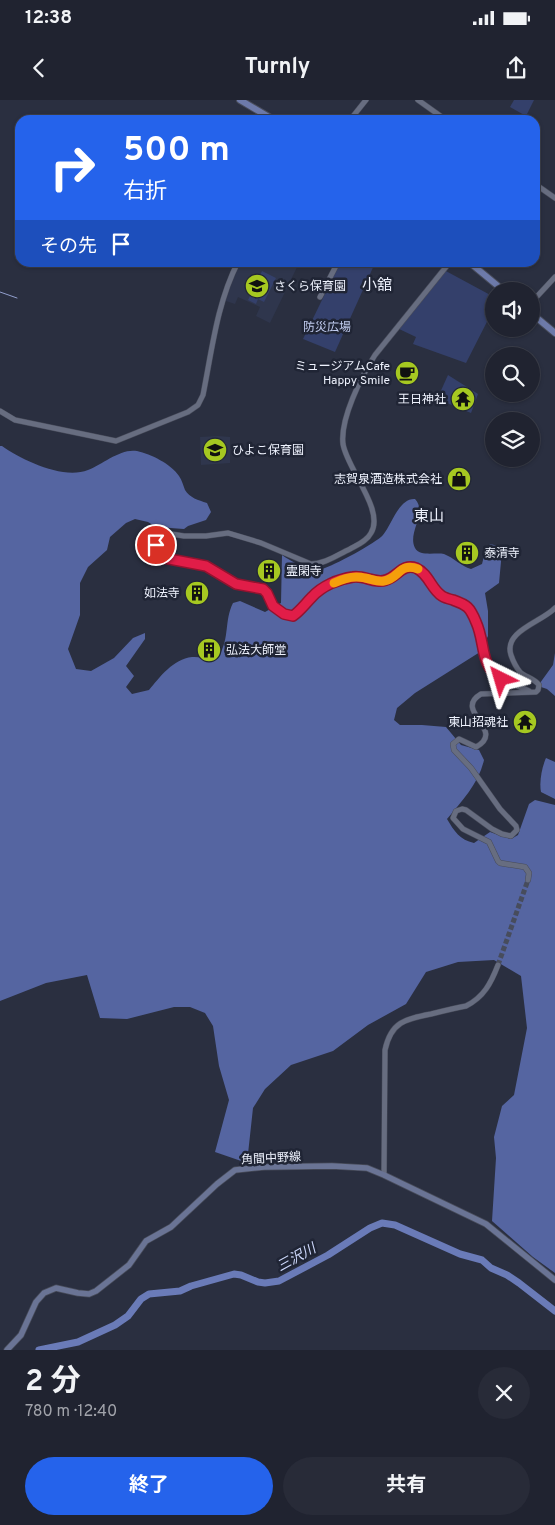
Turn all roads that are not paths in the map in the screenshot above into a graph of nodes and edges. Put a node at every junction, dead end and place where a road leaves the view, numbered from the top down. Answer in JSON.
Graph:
{"nodes":[{"id":1,"x":240,"y":100,"type":"edge"},
{"id":2,"x":366,"y":100,"type":"edge"},
{"id":3,"x":418,"y":100,"type":"edge"},
{"id":4,"x":266,"y":115,"type":"edge"},
{"id":5,"x":354,"y":115,"type":"edge"},
{"id":6,"x":439,"y":115,"type":"edge"},
{"id":7,"x":540,"y":188,"type":"edge"},
{"id":8,"x":555,"y":198,"type":"edge"},
{"id":9,"x":236,"y":267,"type":"edge"},
{"id":10,"x":335,"y":267,"type":"edge"},
{"id":11,"x":446,"y":267,"type":"edge"},
{"id":12,"x":474,"y":267,"type":"edge"},
{"id":13,"x":555,"y":277,"type":"edge"},
{"id":14,"x":493,"y":282,"type":"edge"},
{"id":15,"x":540,"y":293,"type":"edge"},
{"id":16,"x":320,"y":297,"type":"dead end"},
{"id":17,"x":540,"y":320,"type":"edge"},
{"id":18,"x":555,"y":333,"type":"edge"},
{"id":19,"x":0,"y":411,"type":"edge"},
{"id":20,"x":555,"y":608,"type":"edge"},
{"id":21,"x":529,"y":692,"type":"junction"},
{"id":22,"x":528,"y":880,"type":"dead end"},
{"id":23,"x":498,"y":965,"type":"tunnel mouth"},
{"id":24,"x":384,"y":1175,"type":"junction"},
{"id":25,"x":555,"y":1280,"type":"edge"},
{"id":26,"x":7,"y":1350,"type":"edge"}],
"edges":[{"from":1,"to":4,"type":"main road"},
{"from":2,"to":5,"type":"street"},
{"from":3,"to":6,"type":"street"},
{"from":7,"to":8,"type":"street"},
{"from":9,"to":19,"type":"street"},
{"from":10,"to":16,"type":"street"},
{"from":11,"to":21,"type":"street"},
{"from":12,"to":14,"type":"main road"},
{"from":13,"to":15,"type":"street"},
{"from":17,"to":18,"type":"main road"},
{"from":20,"to":21,"type":"street"},
{"from":21,"to":22,"type":"street"},
{"from":23,"to":24,"type":"street"},
{"from":24,"to":25,"type":"main road","name":"角間中野線"},
{"from":24,"to":26,"type":"main road","name":"角間中野線"}]}
